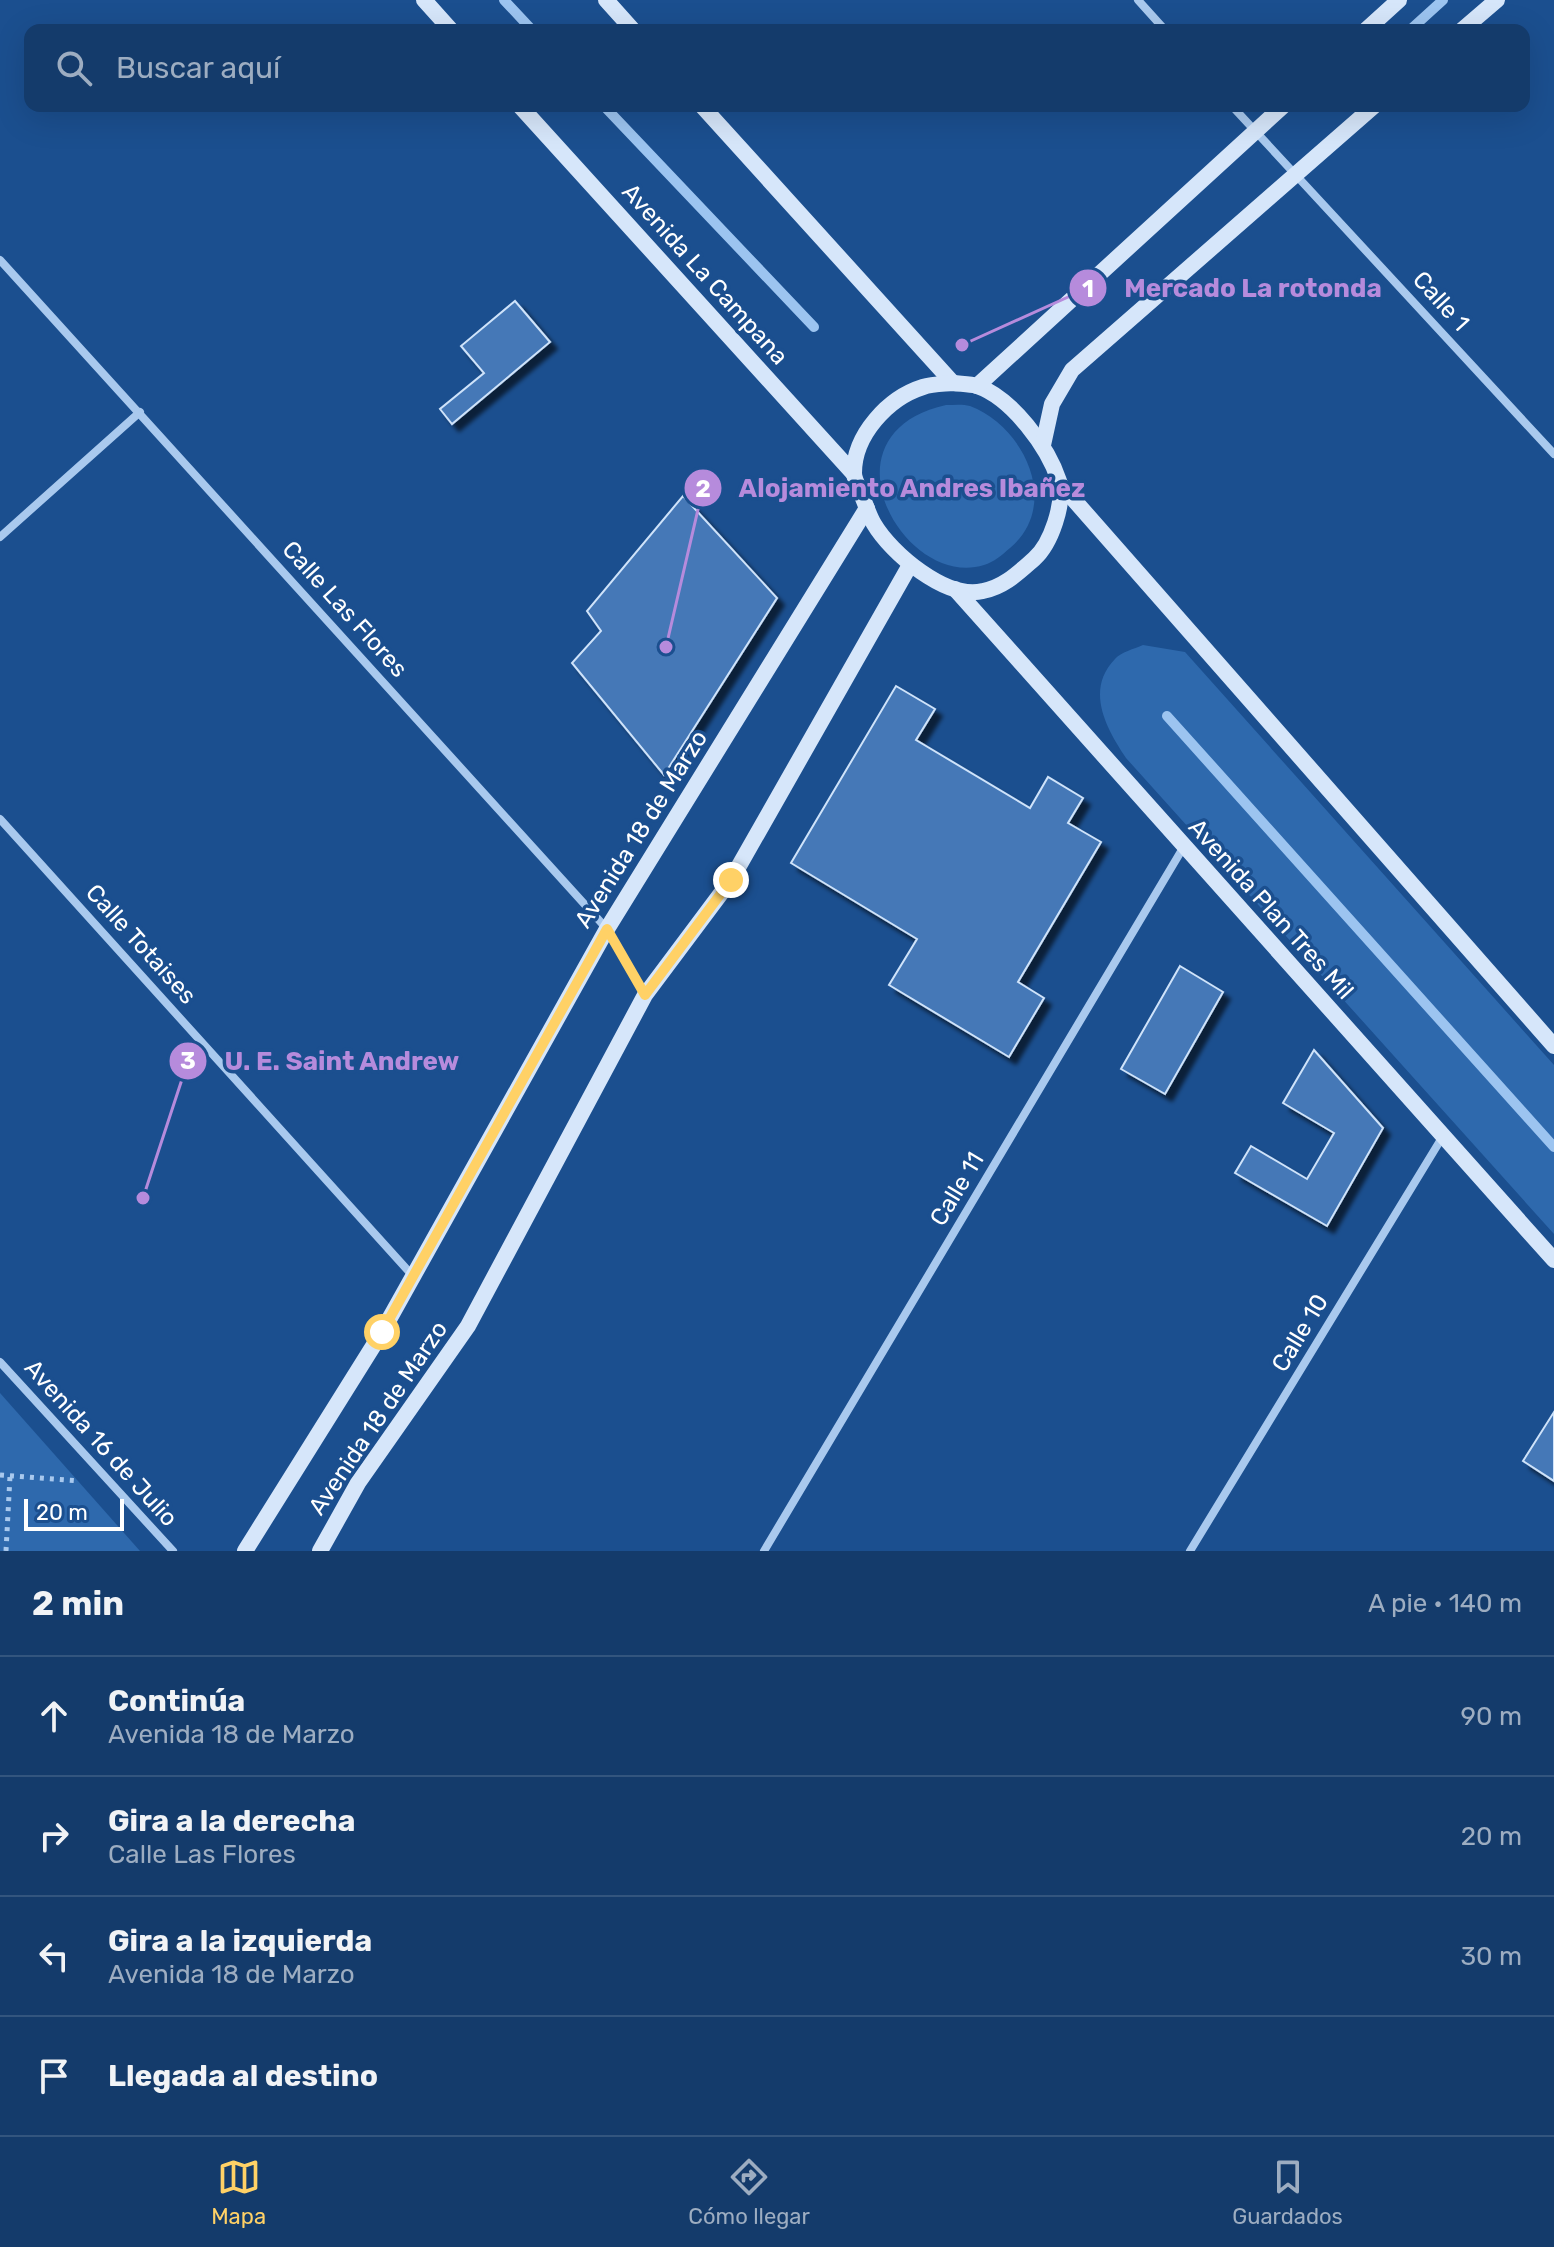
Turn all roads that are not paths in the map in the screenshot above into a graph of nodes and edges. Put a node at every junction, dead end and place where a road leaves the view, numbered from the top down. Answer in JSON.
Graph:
{"nodes":[{"id":1,"x":424,"y":0,"type":"edge"},
{"id":2,"x":606,"y":0,"type":"edge"},
{"id":3,"x":1138,"y":0,"type":"edge"},
{"id":4,"x":1399,"y":0,"type":"edge"},
{"id":5,"x":1497,"y":0,"type":"edge"},
{"id":6,"x":446,"y":24,"type":"edge"},
{"id":7,"x":628,"y":24,"type":"edge"},
{"id":8,"x":1160,"y":24,"type":"edge"},
{"id":9,"x":1373,"y":24,"type":"edge"},
{"id":10,"x":1469,"y":24,"type":"edge"},
{"id":11,"x":525,"y":112,"type":"edge"},
{"id":12,"x":707,"y":112,"type":"edge"},
{"id":13,"x":1237,"y":112,"type":"edge"},
{"id":14,"x":1277,"y":112,"type":"edge"},
{"id":15,"x":1367,"y":112,"type":"edge"},
{"id":16,"x":1255,"y":132,"type":"junction"},
{"id":17,"x":1296,"y":173,"type":"junction"},
{"id":18,"x":0,"y":260,"type":"edge"},
{"id":19,"x":953,"y":383,"type":"junction"},
{"id":20,"x":977,"y":386,"type":"junction"},
{"id":21,"x":140,"y":412,"type":"junction"},
{"id":22,"x":1043,"y":445,"type":"junction"},
{"id":23,"x":1554,"y":454,"type":"edge"},
{"id":24,"x":854,"y":474,"type":"junction"},
{"id":25,"x":1060,"y":484,"type":"junction"},
{"id":26,"x":867,"y":508,"type":"junction"},
{"id":27,"x":0,"y":537,"type":"edge"},
{"id":28,"x":910,"y":565,"type":"junction"},
{"id":29,"x":955,"y":589,"type":"junction"},
{"id":30,"x":0,"y":819,"type":"edge"},
{"id":31,"x":1183,"y":848,"type":"junction"},
{"id":32,"x":607,"y":929,"type":"junction"},
{"id":33,"x":645,"y":995,"type":"junction"},
{"id":34,"x":1554,"y":1046,"type":"edge"},
{"id":35,"x":1443,"y":1135,"type":"junction"},
{"id":36,"x":1554,"y":1260,"type":"edge"},
{"id":37,"x":412,"y":1275,"type":"junction"},
{"id":38,"x":0,"y":1362,"type":"edge"},
{"id":39,"x":173,"y":1551,"type":"edge"},
{"id":40,"x":245,"y":1551,"type":"edge"},
{"id":41,"x":320,"y":1551,"type":"edge"},
{"id":42,"x":764,"y":1551,"type":"edge"},
{"id":43,"x":1190,"y":1551,"type":"edge"}],
"edges":[{"from":1,"to":6,"type":"street"},
{"from":2,"to":7,"type":"street"},
{"from":3,"to":8,"type":"street"},
{"from":4,"to":9,"type":"street"},
{"from":5,"to":10,"type":"street"},
{"from":11,"to":24,"type":"street","name":"Avenida La Campana"},
{"from":12,"to":19,"type":"street"},
{"from":13,"to":16,"type":"street","name":"Calle 1"},
{"from":14,"to":16,"type":"street"},
{"from":15,"to":17,"type":"street"},
{"from":16,"to":17,"type":"street","name":"Calle 1"},
{"from":16,"to":20,"type":"street"},
{"from":17,"to":22,"type":"street"},
{"from":17,"to":23,"type":"street","name":"Calle 1"},
{"from":18,"to":21,"type":"street","name":"Calle Las Flores"},
{"from":19,"to":20,"type":"street"},
{"from":19,"to":24,"type":"street"},
{"from":20,"to":22,"type":"street"},
{"from":21,"to":27,"type":"street"},
{"from":21,"to":32,"type":"street","name":"Calle Las Flores"},
{"from":22,"to":25,"type":"street"},
{"from":24,"to":26,"type":"street"},
{"from":25,"to":29,"type":"street"},
{"from":25,"to":34,"type":"street"},
{"from":26,"to":28,"type":"street"},
{"from":26,"to":32,"type":"street","name":"Avenida 18 de Marzo"},
{"from":28,"to":29,"type":"street"},
{"from":28,"to":33,"type":"street","name":"Avenida 18 de Marzo"},
{"from":29,"to":31,"type":"street","name":"Avenida Plan Tres Mil"},
{"from":30,"to":37,"type":"street","name":"Calle Totaises"},
{"from":31,"to":35,"type":"street","name":"Avenida Plan Tres Mil"},
{"from":31,"to":42,"type":"street","name":"Calle 11"},
{"from":32,"to":33,"type":"street","name":"Calle Las Flores"},
{"from":32,"to":37,"type":"street","name":"Avenida 18 de Marzo"},
{"from":33,"to":41,"type":"street","name":"Avenida 18 de Marzo"},
{"from":35,"to":36,"type":"street","name":"Avenida Plan Tres Mil"},
{"from":35,"to":43,"type":"street","name":"Calle 10"},
{"from":37,"to":40,"type":"street","name":"Avenida 18 de Marzo"},
{"from":38,"to":39,"type":"street","name":"Avenida 16 de Julio"}]}
